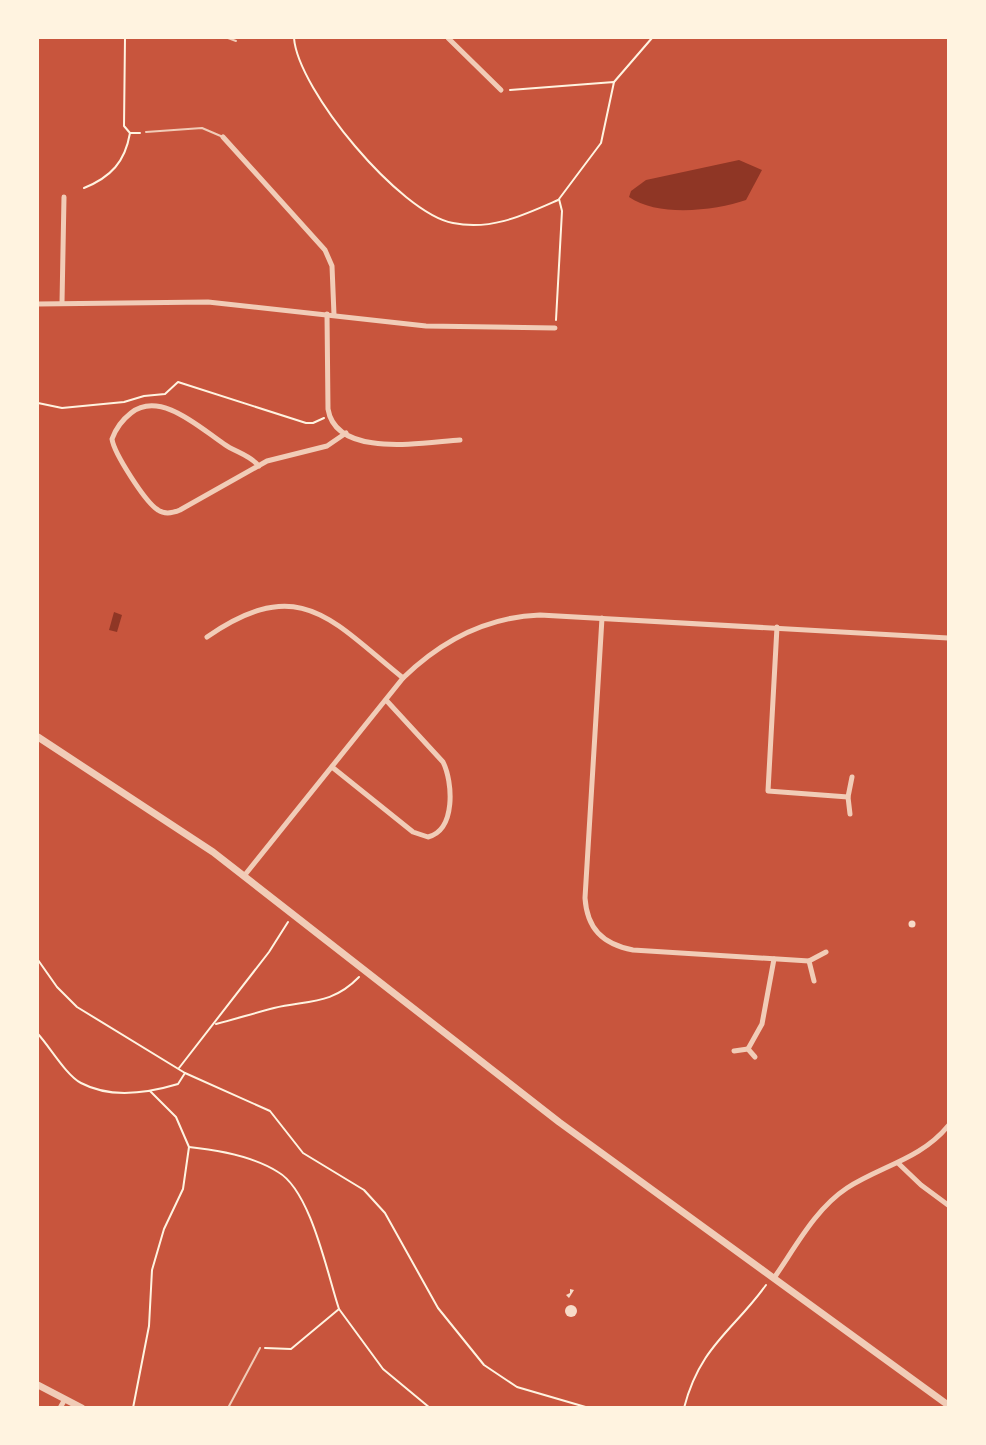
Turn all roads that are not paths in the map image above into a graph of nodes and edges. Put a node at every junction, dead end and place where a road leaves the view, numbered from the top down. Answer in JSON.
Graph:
{"nodes":[{"id":1,"x":228,"y":38,"type":"edge"},
{"id":2,"x":448,"y":38,"type":"edge"},
{"id":3,"x":236,"y":41,"type":"dead end"},
{"id":4,"x":501,"y":90,"type":"road end"},
{"id":5,"x":146,"y":132,"type":"road end"},
{"id":6,"x":223,"y":137,"type":"joint"},
{"id":7,"x":64,"y":197,"type":"dead end"},
{"id":8,"x":62,"y":303,"type":"junction"},
{"id":9,"x":38,"y":304,"type":"edge"},
{"id":10,"x":327,"y":314,"type":"junction"},
{"id":11,"x":334,"y":315,"type":"junction"},
{"id":12,"x":555,"y":328,"type":"road end"},
{"id":13,"x":346,"y":434,"type":"junction"},
{"id":14,"x":460,"y":440,"type":"dead end"},
{"id":15,"x":259,"y":465,"type":"junction"},
{"id":16,"x":602,"y":618,"type":"junction"},
{"id":17,"x":777,"y":627,"type":"junction"},
{"id":18,"x":207,"y":637,"type":"dead end"},
{"id":19,"x":948,"y":638,"type":"edge"},
{"id":20,"x":404,"y":678,"type":"junction"},
{"id":21,"x":386,"y":700,"type":"junction"},
{"id":22,"x":38,"y":737,"type":"edge"},
{"id":23,"x":332,"y":767,"type":"junction"},
{"id":24,"x":852,"y":777,"type":"dead end"},
{"id":25,"x":848,"y":796,"type":"junction"},
{"id":26,"x":850,"y":814,"type":"dead end"},
{"id":27,"x":244,"y":876,"type":"junction"},
{"id":28,"x":826,"y":952,"type":"dead end"},
{"id":29,"x":774,"y":959,"type":"junction"},
{"id":30,"x":809,"y":961,"type":"junction"},
{"id":31,"x":814,"y":981,"type":"dead end"},
{"id":32,"x":748,"y":1049,"type":"junction"},
{"id":33,"x":734,"y":1051,"type":"dead end"},
{"id":34,"x":755,"y":1057,"type":"dead end"},
{"id":35,"x":948,"y":1126,"type":"edge"},
{"id":36,"x":898,"y":1163,"type":"junction"},
{"id":37,"x":948,"y":1205,"type":"edge"},
{"id":38,"x":773,"y":1277,"type":"junction"},
{"id":39,"x":260,"y":1348,"type":"road end"},
{"id":40,"x":38,"y":1385,"type":"edge"},
{"id":41,"x":65,"y":1399,"type":"junction"},
{"id":42,"x":948,"y":1405,"type":"edge"},
{"id":43,"x":60,"y":1407,"type":"edge"},
{"id":44,"x":82,"y":1407,"type":"edge"},
{"id":45,"x":228,"y":1407,"type":"edge"}],
"edges":[{"from":1,"to":3,"type":"lane"},
{"from":2,"to":4,"type":"street"},
{"from":5,"to":6,"type":"lane"},
{"from":6,"to":11,"type":"street"},
{"from":7,"to":8,"type":"street"},
{"from":8,"to":9,"type":"street"},
{"from":8,"to":10,"type":"street"},
{"from":10,"to":11,"type":"street"},
{"from":10,"to":13,"type":"street"},
{"from":11,"to":12,"type":"street"},
{"from":13,"to":14,"type":"street"},
{"from":13,"to":15,"type":"street"},
{"from":15,"to":15,"type":"street"},
{"from":16,"to":17,"type":"street"},
{"from":16,"to":20,"type":"street"},
{"from":16,"to":29,"type":"street"},
{"from":17,"to":19,"type":"street"},
{"from":17,"to":25,"type":"street"},
{"from":18,"to":20,"type":"street"},
{"from":20,"to":21,"type":"street"},
{"from":21,"to":23,"type":"street"},
{"from":21,"to":23,"type":"street"},
{"from":22,"to":27,"type":"street"},
{"from":23,"to":27,"type":"street"},
{"from":24,"to":25,"type":"street"},
{"from":25,"to":26,"type":"street"},
{"from":27,"to":38,"type":"street"},
{"from":28,"to":30,"type":"street"},
{"from":29,"to":30,"type":"street"},
{"from":29,"to":32,"type":"street"},
{"from":30,"to":31,"type":"street"},
{"from":32,"to":33,"type":"street"},
{"from":32,"to":34,"type":"street"},
{"from":35,"to":36,"type":"street"},
{"from":36,"to":37,"type":"street"},
{"from":36,"to":38,"type":"street"},
{"from":38,"to":42,"type":"street"},
{"from":39,"to":45,"type":"lane"},
{"from":40,"to":41,"type":"street"},
{"from":41,"to":43,"type":"street"},
{"from":41,"to":44,"type":"street"}]}
